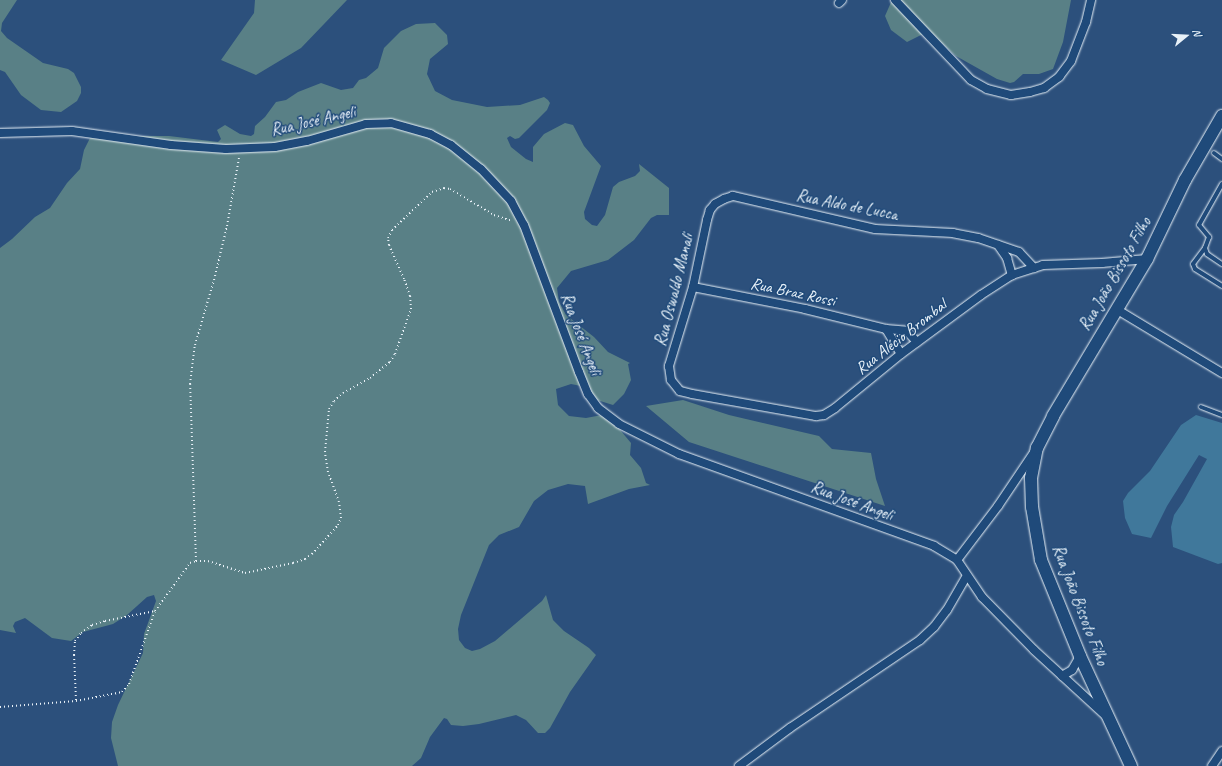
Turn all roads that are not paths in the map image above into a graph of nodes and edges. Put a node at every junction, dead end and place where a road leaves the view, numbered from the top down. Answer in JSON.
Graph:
{"nodes":[{"id":1,"x":895,"y":0,"type":"edge"},
{"id":2,"x":1091,"y":0,"type":"edge"},
{"id":3,"x":1222,"y":116,"type":"edge"},
{"id":4,"x":0,"y":133,"type":"edge"},
{"id":5,"x":1214,"y":153,"type":"dead end"},
{"id":6,"x":1222,"y":158,"type":"edge"},
{"id":7,"x":1222,"y":184,"type":"edge"},
{"id":8,"x":715,"y":204,"type":"joint"},
{"id":9,"x":998,"y":245,"type":"junction"},
{"id":10,"x":1205,"y":248,"type":"junction"},
{"id":11,"x":1147,"y":259,"type":"junction"},
{"id":12,"x":1222,"y":264,"type":"edge"},
{"id":13,"x":1034,"y":268,"type":"junction"},
{"id":14,"x":1012,"y":275,"type":"junction"},
{"id":15,"x":1222,"y":286,"type":"edge"},
{"id":16,"x":694,"y":287,"type":"junction"},
{"id":17,"x":1116,"y":309,"type":"junction"},
{"id":18,"x":886,"y":329,"type":"junction"},
{"id":19,"x":917,"y":342,"type":"junction"},
{"id":20,"x":901,"y":354,"type":"junction"},
{"id":21,"x":1222,"y":373,"type":"edge"},
{"id":22,"x":674,"y":385,"type":"joint"},
{"id":23,"x":1201,"y":407,"type":"dead end"},
{"id":24,"x":1222,"y":415,"type":"edge"},
{"id":25,"x":1037,"y":448,"type":"junction"},
{"id":26,"x":957,"y":560,"type":"junction"},
{"id":27,"x":967,"y":576,"type":"junction"},
{"id":28,"x":1080,"y":656,"type":"junction"},
{"id":29,"x":1062,"y":676,"type":"junction"},
{"id":30,"x":1111,"y":720,"type":"junction"},
{"id":31,"x":1222,"y":751,"type":"edge"},
{"id":32,"x":739,"y":766,"type":"edge"},
{"id":33,"x":1131,"y":766,"type":"edge"},
{"id":34,"x":1212,"y":766,"type":"edge"}],
"edges":[{"from":1,"to":2,"type":"street"},
{"from":3,"to":11,"type":"main road","name":"Rua João Bissoto Filho"},
{"from":4,"to":26,"type":"street","name":"Rua José Angeli"},
{"from":5,"to":6,"type":"lane"},
{"from":7,"to":10,"type":"lane"},
{"from":8,"to":9,"type":"street","name":"Rua Aldo de Lucca"},
{"from":8,"to":16,"type":"street","name":"Rua Oswaldo Manali"},
{"from":9,"to":13,"type":"street","name":"Rua Aldo de Lucca"},
{"from":9,"to":14,"type":"street"},
{"from":10,"to":12,"type":"lane"},
{"from":10,"to":15,"type":"lane"},
{"from":11,"to":13,"type":"street","name":"Rua Alécio Brombal"},
{"from":11,"to":17,"type":"main road","name":"Rua João Bissoto Filho"},
{"from":13,"to":14,"type":"street","name":"Rua Alécio Brombal"},
{"from":14,"to":19,"type":"street","name":"Rua Alécio Brombal"},
{"from":16,"to":18,"type":"street","name":"Rua Braz Rossi"},
{"from":16,"to":22,"type":"street","name":"Rua Oswaldo Manali"},
{"from":17,"to":21,"type":"street"},
{"from":17,"to":25,"type":"main road","name":"Rua João Bissoto Filho"},
{"from":18,"to":19,"type":"street","name":"Rua Braz Rossi"},
{"from":18,"to":20,"type":"street"},
{"from":19,"to":20,"type":"street","name":"Rua Alécio Brombal"},
{"from":20,"to":22,"type":"street","name":"Rua Alécio Brombal"},
{"from":23,"to":24,"type":"lane"},
{"from":25,"to":26,"type":"street","name":"Rua João Bissoto Filho"},
{"from":25,"to":28,"type":"main road","name":"Rua João Bissoto Filho"},
{"from":26,"to":27,"type":"street","name":"Rua José Angeli"},
{"from":27,"to":29,"type":"street","name":"Rua José Angeli"},
{"from":27,"to":32,"type":"street"},
{"from":28,"to":29,"type":"street"},
{"from":28,"to":30,"type":"main road","name":"Rua João Bissoto Filho"},
{"from":29,"to":30,"type":"street","name":"Rua José Angeli"},
{"from":30,"to":33,"type":"main road","name":"Rua João Bissoto Filho"},
{"from":31,"to":34,"type":"street"}]}
